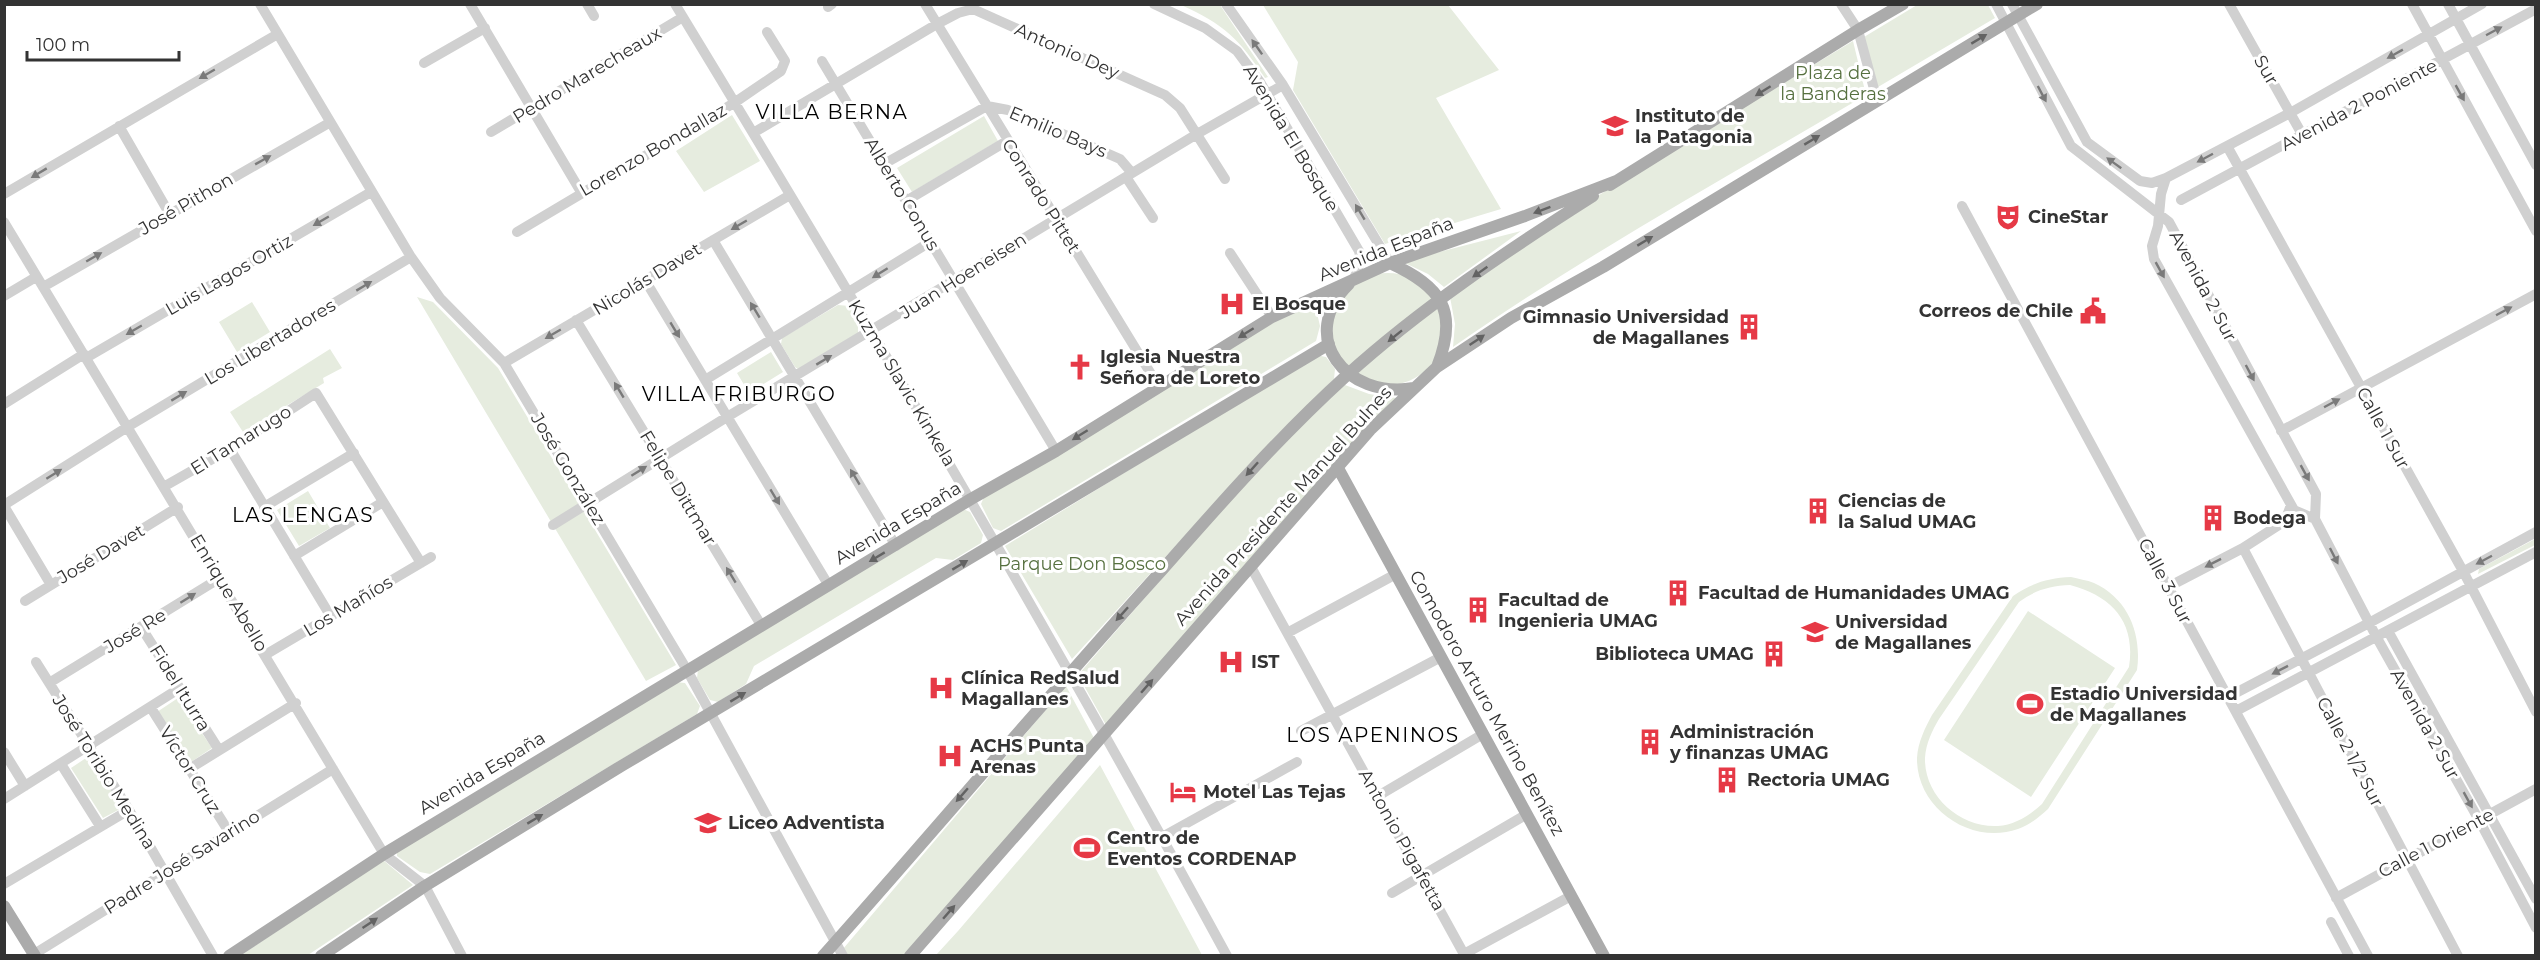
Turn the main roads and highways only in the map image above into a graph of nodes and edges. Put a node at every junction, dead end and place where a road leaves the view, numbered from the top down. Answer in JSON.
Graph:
{"nodes":[{"id":1,"x":1903,"y":4,"type":"edge"},
{"id":2,"x":2037,"y":4,"type":"edge"},
{"id":3,"x":2015,"y":10,"type":"edge"},
{"id":4,"x":1616,"y":181,"type":"junction"},
{"id":5,"x":1390,"y":263,"type":"junction"},
{"id":6,"x":1354,"y":279,"type":"junction"},
{"id":7,"x":1440,"y":300,"type":"junction"},
{"id":8,"x":1329,"y":344,"type":"junction"},
{"id":9,"x":1437,"y":367,"type":"junction"},
{"id":10,"x":1348,"y":374,"type":"junction"},
{"id":11,"x":1414,"y":388,"type":"junction"},
{"id":12,"x":1338,"y":468,"type":"junction"},
{"id":13,"x":4,"y":906,"type":"edge"},
{"id":14,"x":33,"y":955,"type":"edge"},
{"id":15,"x":229,"y":956,"type":"edge"},
{"id":16,"x":321,"y":956,"type":"edge"},
{"id":17,"x":823,"y":956,"type":"edge"},
{"id":18,"x":910,"y":956,"type":"edge"},
{"id":19,"x":1604,"y":956,"type":"edge"}],
"edges":[{"from":1,"to":4,"type":"main road","name":"Avenida Presidente Manuel Bulnes","one_way":true},
{"from":2,"to":3,"type":"main road","name":"Avenida Presidente Manuel Bulnes"},
{"from":9,"to":3,"type":"main road","name":"Avenida Presidente Manuel Bulnes","one_way":true},
{"from":4,"to":5,"type":"main road","name":"Avenida España","one_way":true},
{"from":4,"to":7,"type":"main road","name":"Avenida Presidente Manuel Bulnes","one_way":true},
{"from":5,"to":6,"type":"main road","name":"Avenida España"},
{"from":5,"to":7,"type":"main road"},
{"from":6,"to":8,"type":"main road"},
{"from":6,"to":15,"type":"main road","name":"Avenida España","one_way":true},
{"from":7,"to":9,"type":"main road"},
{"from":7,"to":10,"type":"main road","name":"Avenida Presidente Manuel Bulnes","one_way":true},
{"from":8,"to":10,"type":"main road"},
{"from":16,"to":8,"type":"main road","one_way":true},
{"from":9,"to":11,"type":"main road","name":"Avenida Presidente Manuel Bulnes"},
{"from":10,"to":11,"type":"main road"},
{"from":10,"to":17,"type":"main road","name":"Avenida Presidente Manuel Bulnes","one_way":true},
{"from":11,"to":12,"type":"main road","name":"Avenida Presidente Manuel Bulnes"},
{"from":18,"to":12,"type":"main road","name":"Avenida Presidente Manuel Bulnes","one_way":true},
{"from":12,"to":19,"type":"main road","name":"Comodoro Arturo Merino Benítez"},
{"from":13,"to":14,"type":"main road"}]}
